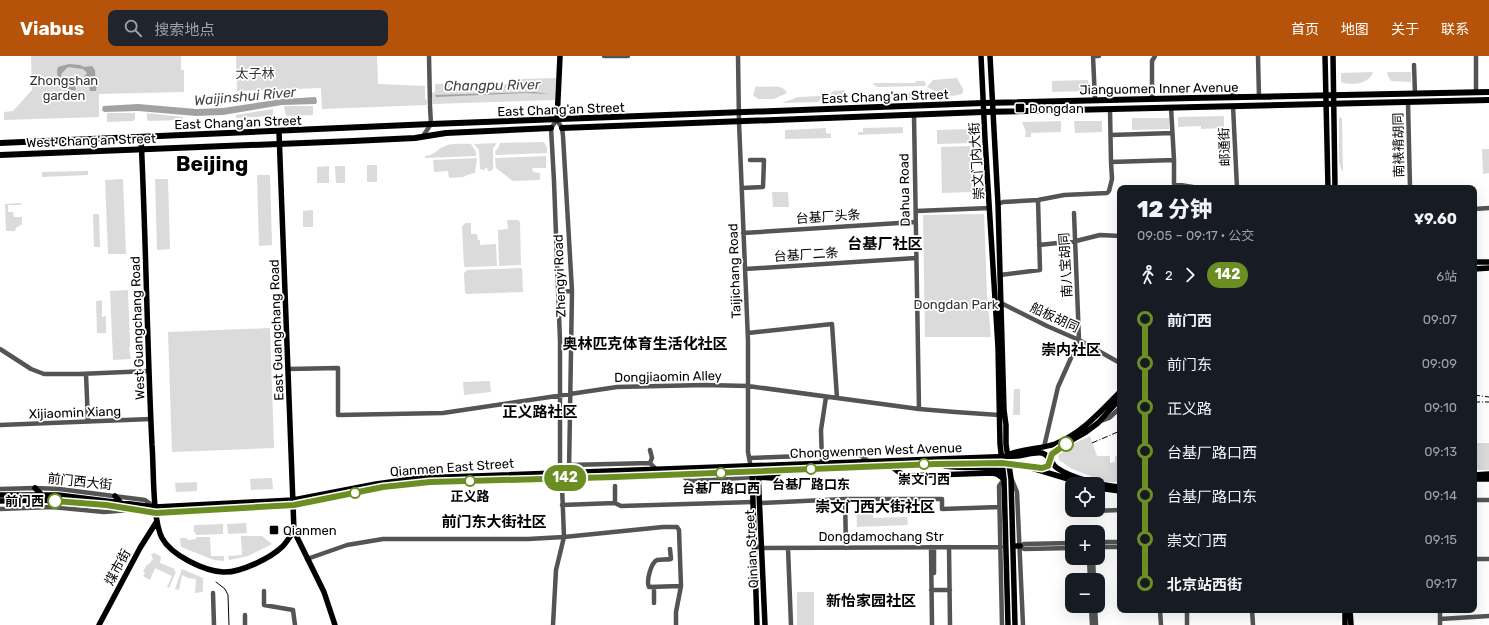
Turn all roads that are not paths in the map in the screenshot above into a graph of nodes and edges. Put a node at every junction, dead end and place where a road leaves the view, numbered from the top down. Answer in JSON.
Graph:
{"nodes":[{"id":1,"x":428,"y":56,"type":"edge"},
{"id":2,"x":560,"y":56,"type":"edge"},
{"id":3,"x":604,"y":56,"type":"edge"},
{"id":4,"x":628,"y":56,"type":"edge"},
{"id":5,"x":739,"y":56,"type":"edge"},
{"id":6,"x":981,"y":56,"type":"edge"},
{"id":7,"x":990,"y":56,"type":"edge"},
{"id":8,"x":1093,"y":56,"type":"edge"},
{"id":9,"x":1099,"y":56,"type":"edge"},
{"id":10,"x":1155,"y":56,"type":"edge"},
{"id":11,"x":1258,"y":56,"type":"edge"},
{"id":12,"x":1326,"y":56,"type":"edge"},
{"id":13,"x":1333,"y":56,"type":"edge"},
{"id":14,"x":1476,"y":56,"type":"edge"},
{"id":15,"x":1414,"y":65,"type":"dead end"},
{"id":16,"x":1232,"y":87,"type":"dead end"},
{"id":17,"x":1476,"y":92,"type":"junction"},
{"id":18,"x":1489,"y":92,"type":"edge"},
{"id":19,"x":1415,"y":94,"type":"junction"},
{"id":20,"x":1333,"y":95,"type":"junction"},
{"id":21,"x":1326,"y":96,"type":"junction"},
{"id":22,"x":1232,"y":97,"type":"junction"},
{"id":23,"x":1259,"y":97,"type":"junction"},
{"id":24,"x":1152,"y":99,"type":"junction"},
{"id":25,"x":1095,"y":100,"type":"junction"},
{"id":26,"x":1489,"y":100,"type":"edge"},
{"id":27,"x":1407,"y":102,"type":"junction"},
{"id":28,"x":992,"y":103,"type":"junction"},
{"id":29,"x":1334,"y":103,"type":"junction"},
{"id":30,"x":983,"y":104,"type":"junction"},
{"id":31,"x":1326,"y":104,"type":"junction"},
{"id":32,"x":1234,"y":106,"type":"junction"},
{"id":33,"x":1171,"y":107,"type":"junction"},
{"id":34,"x":1110,"y":109,"type":"junction"},
{"id":35,"x":983,"y":112,"type":"junction"},
{"id":36,"x":992,"y":112,"type":"junction"},
{"id":37,"x":741,"y":113,"type":"junction"},
{"id":38,"x":914,"y":115,"type":"junction"},
{"id":39,"x":557,"y":120,"type":"junction"},
{"id":40,"x":739,"y":122,"type":"junction"},
{"id":41,"x":431,"y":124,"type":"junction"},
{"id":42,"x":551,"y":128,"type":"junction"},
{"id":43,"x":562,"y":128,"type":"junction"},
{"id":44,"x":279,"y":132,"type":"junction"},
{"id":45,"x":1172,"y":133,"type":"junction"},
{"id":46,"x":1111,"y":135,"type":"junction"},
{"id":47,"x":423,"y":136,"type":"junction"},
{"id":48,"x":141,"y":137,"type":"junction"},
{"id":49,"x":0,"y":143,"type":"edge"},
{"id":50,"x":279,"y":144,"type":"junction"},
{"id":51,"x":141,"y":149,"type":"junction"},
{"id":52,"x":0,"y":155,"type":"edge"},
{"id":53,"x":750,"y":160,"type":"dead end"},
{"id":54,"x":1174,"y":160,"type":"junction"},
{"id":55,"x":1111,"y":162,"type":"junction"},
{"id":56,"x":1180,"y":185,"type":"edge"},
{"id":57,"x":1237,"y":185,"type":"edge"},
{"id":58,"x":1328,"y":185,"type":"edge"},
{"id":59,"x":1335,"y":185,"type":"edge"},
{"id":60,"x":1408,"y":185,"type":"edge"},
{"id":61,"x":742,"y":188,"type":"junction"},
{"id":62,"x":1038,"y":200,"type":"junction"},
{"id":63,"x":998,"y":204,"type":"junction"},
{"id":64,"x":990,"y":208,"type":"junction"},
{"id":65,"x":1489,"y":208,"type":"edge"},
{"id":66,"x":1477,"y":209,"type":"edge"},
{"id":67,"x":916,"y":211,"type":"junction"},
{"id":68,"x":1074,"y":213,"type":"dead end"},
{"id":69,"x":915,"y":222,"type":"junction"},
{"id":70,"x":743,"y":233,"type":"junction"},
{"id":71,"x":1117,"y":236,"type":"edge"},
{"id":72,"x":1076,"y":241,"type":"junction"},
{"id":73,"x":1039,"y":245,"type":"junction"},
{"id":74,"x":916,"y":258,"type":"junction"},
{"id":75,"x":1477,"y":262,"type":"edge"},
{"id":76,"x":1489,"y":262,"type":"edge"},
{"id":77,"x":1477,"y":268,"type":"edge"},
{"id":78,"x":1489,"y":268,"type":"edge"},
{"id":79,"x":745,"y":269,"type":"junction"},
{"id":80,"x":1000,"y":275,"type":"junction"},
{"id":81,"x":572,"y":291,"type":"junction"},
{"id":82,"x":558,"y":292,"type":"junction"},
{"id":83,"x":1001,"y":303,"type":"junction"},
{"id":84,"x":748,"y":333,"type":"junction"},
{"id":85,"x":1079,"y":340,"type":"junction"},
{"id":86,"x":0,"y":349,"type":"edge"},
{"id":87,"x":1117,"y":361,"type":"edge"},
{"id":88,"x":288,"y":369,"type":"junction"},
{"id":89,"x":149,"y":371,"type":"junction"},
{"id":90,"x":86,"y":374,"type":"junction"},
{"id":91,"x":748,"y":386,"type":"junction"},
{"id":92,"x":570,"y":393,"type":"junction"},
{"id":93,"x":560,"y":394,"type":"junction"},
{"id":94,"x":1117,"y":395,"type":"edge"},
{"id":95,"x":826,"y":397,"type":"junction"},
{"id":96,"x":837,"y":398,"type":"junction"},
{"id":97,"x":1117,"y":402,"type":"edge"},
{"id":98,"x":919,"y":408,"type":"junction"},
{"id":99,"x":1117,"y":411,"type":"edge"},
{"id":100,"x":999,"y":415,"type":"junction"},
{"id":101,"x":151,"y":419,"type":"junction"},
{"id":102,"x":88,"y":422,"type":"junction"},
{"id":103,"x":1098,"y":423,"type":"junction"},
{"id":104,"x":0,"y":425,"type":"edge"},
{"id":105,"x":1044,"y":447,"type":"junction"},
{"id":106,"x":650,"y":450,"type":"dead end"},
{"id":107,"x":822,"y":455,"type":"junction"},
{"id":108,"x":1002,"y":455,"type":"junction"},
{"id":109,"x":1008,"y":455,"type":"junction"},
{"id":110,"x":775,"y":457,"type":"junction"},
{"id":111,"x":749,"y":458,"type":"junction"},
{"id":112,"x":1050,"y":460,"type":"junction"},
{"id":113,"x":868,"y":461,"type":"junction"},
{"id":114,"x":650,"y":463,"type":"junction"},
{"id":115,"x":822,"y":463,"type":"junction"},
{"id":116,"x":1002,"y":463,"type":"junction"},
{"id":117,"x":1010,"y":463,"type":"junction"},
{"id":118,"x":787,"y":464,"type":"junction"},
{"id":119,"x":936,"y":464,"type":"junction"},
{"id":120,"x":569,"y":465,"type":"junction"},
{"id":121,"x":592,"y":465,"type":"junction"},
{"id":122,"x":891,"y":466,"type":"junction"},
{"id":123,"x":1025,"y":466,"type":"junction"},
{"id":124,"x":657,"y":470,"type":"junction"},
{"id":125,"x":604,"y":471,"type":"junction"},
{"id":126,"x":569,"y":472,"type":"junction"},
{"id":127,"x":1003,"y":472,"type":"junction"},
{"id":128,"x":754,"y":473,"type":"junction"},
{"id":129,"x":1489,"y":474,"type":"edge"},
{"id":130,"x":562,"y":475,"type":"junction"},
{"id":131,"x":1477,"y":475,"type":"edge"},
{"id":132,"x":1065,"y":478,"type":"edge"},
{"id":133,"x":1004,"y":479,"type":"junction"},
{"id":134,"x":1011,"y":479,"type":"junction"},
{"id":135,"x":1477,"y":479,"type":"edge"},
{"id":136,"x":1489,"y":479,"type":"edge"},
{"id":137,"x":615,"y":486,"type":"dead end"},
{"id":138,"x":1117,"y":486,"type":"edge"},
{"id":139,"x":35,"y":488,"type":"junction"},
{"id":140,"x":0,"y":489,"type":"edge"},
{"id":141,"x":1105,"y":489,"type":"edge"},
{"id":142,"x":1117,"y":491,"type":"edge"},
{"id":143,"x":41,"y":494,"type":"junction"},
{"id":144,"x":0,"y":496,"type":"edge"},
{"id":145,"x":115,"y":496,"type":"junction"},
{"id":146,"x":844,"y":499,"type":"junction"},
{"id":147,"x":1477,"y":500,"type":"edge"},
{"id":148,"x":1489,"y":500,"type":"edge"},
{"id":149,"x":0,"y":501,"type":"edge"},
{"id":150,"x":121,"y":502,"type":"junction"},
{"id":151,"x":294,"y":503,"type":"junction"},
{"id":152,"x":615,"y":503,"type":"junction"},
{"id":153,"x":756,"y":503,"type":"junction"},
{"id":154,"x":562,"y":506,"type":"junction"},
{"id":155,"x":999,"y":507,"type":"junction"},
{"id":156,"x":0,"y":509,"type":"edge"},
{"id":157,"x":138,"y":510,"type":"junction"},
{"id":158,"x":155,"y":510,"type":"junction"},
{"id":159,"x":1117,"y":510,"type":"edge"},
{"id":160,"x":1105,"y":511,"type":"edge"},
{"id":161,"x":157,"y":521,"type":"junction"},
{"id":162,"x":294,"y":531,"type":"junction"},
{"id":163,"x":564,"y":537,"type":"junction"},
{"id":164,"x":1105,"y":542,"type":"edge"},
{"id":165,"x":1117,"y":542,"type":"edge"},
{"id":166,"x":1065,"y":543,"type":"edge"},
{"id":167,"x":754,"y":546,"type":"junction"},
{"id":168,"x":1003,"y":546,"type":"junction"},
{"id":169,"x":1013,"y":546,"type":"junction"},
{"id":170,"x":1020,"y":546,"type":"junction"},
{"id":171,"x":1117,"y":546,"type":"edge"},
{"id":172,"x":932,"y":547,"type":"junction"},
{"id":173,"x":949,"y":547,"type":"junction"},
{"id":174,"x":1105,"y":547,"type":"edge"},
{"id":175,"x":762,"y":548,"type":"junction"},
{"id":176,"x":788,"y":548,"type":"junction"},
{"id":177,"x":846,"y":548,"type":"junction"},
{"id":178,"x":1065,"y":548,"type":"edge"},
{"id":179,"x":670,"y":550,"type":"dead end"},
{"id":180,"x":307,"y":559,"type":"junction"},
{"id":181,"x":1477,"y":559,"type":"edge"},
{"id":182,"x":1489,"y":559,"type":"edge"},
{"id":183,"x":654,"y":586,"type":"junction"},
{"id":184,"x":680,"y":586,"type":"junction"},
{"id":185,"x":933,"y":590,"type":"junction"},
{"id":186,"x":950,"y":590,"type":"junction"},
{"id":187,"x":264,"y":591,"type":"dead end"},
{"id":188,"x":213,"y":593,"type":"dead end"},
{"id":189,"x":654,"y":603,"type":"dead end"},
{"id":190,"x":1091,"y":613,"type":"edge"},
{"id":191,"x":1095,"y":613,"type":"edge"},
{"id":192,"x":1160,"y":613,"type":"edge"},
{"id":193,"x":1187,"y":613,"type":"edge"},
{"id":194,"x":1252,"y":613,"type":"edge"},
{"id":195,"x":1345,"y":613,"type":"edge"},
{"id":196,"x":1350,"y":613,"type":"edge"},
{"id":197,"x":1440,"y":613,"type":"edge"},
{"id":198,"x":245,"y":614,"type":"dead end"},
{"id":199,"x":1489,"y":616,"type":"edge"},
{"id":200,"x":1440,"y":619,"type":"junction"},
{"id":201,"x":99,"y":625,"type":"edge"},
{"id":202,"x":214,"y":625,"type":"edge"},
{"id":203,"x":245,"y":625,"type":"edge"},
{"id":204,"x":295,"y":625,"type":"edge"},
{"id":205,"x":335,"y":625,"type":"edge"},
{"id":206,"x":553,"y":625,"type":"edge"},
{"id":207,"x":676,"y":625,"type":"edge"},
{"id":208,"x":757,"y":625,"type":"edge"},
{"id":209,"x":765,"y":625,"type":"edge"},
{"id":210,"x":791,"y":625,"type":"edge"},
{"id":211,"x":934,"y":625,"type":"edge"},
{"id":212,"x":950,"y":625,"type":"edge"},
{"id":213,"x":1002,"y":625,"type":"edge"},
{"id":214,"x":1008,"y":625,"type":"edge"},
{"id":215,"x":1016,"y":625,"type":"edge"},
{"id":216,"x":1023,"y":625,"type":"edge"},
{"id":217,"x":1092,"y":625,"type":"edge"},
{"id":218,"x":1096,"y":625,"type":"edge"},
{"id":219,"x":1161,"y":625,"type":"edge"},
{"id":220,"x":1187,"y":625,"type":"edge"},
{"id":221,"x":1253,"y":625,"type":"edge"},
{"id":222,"x":1345,"y":625,"type":"edge"},
{"id":223,"x":1351,"y":625,"type":"edge"},
{"id":224,"x":1440,"y":625,"type":"edge"}],
"edges":[{"from":1,"to":41,"type":"street"},
{"from":2,"to":39,"type":"main road"},
{"from":3,"to":4,"type":"street"},
{"from":5,"to":37,"type":"street"},
{"from":6,"to":30,"type":"main road","name":"崇文门内大街"},
{"from":7,"to":28,"type":"main road","name":"崇文门内大街"},
{"from":8,"to":9,"type":"street"},
{"from":8,"to":25,"type":"street"},
{"from":10,"to":24,"type":"street"},
{"from":11,"to":23,"type":"street"},
{"from":12,"to":21,"type":"main road"},
{"from":13,"to":20,"type":"main road"},
{"from":14,"to":17,"type":"street"},
{"from":15,"to":19,"type":"street"},
{"from":16,"to":22,"type":"street"},
{"from":17,"to":18,"type":"highway"},
{"from":17,"to":19,"type":"highway"},
{"from":19,"to":20,"type":"highway"},
{"from":20,"to":21,"type":"highway","name":"Jianguomen Inner Avenue"},
{"from":20,"to":29,"type":"main road"},
{"from":21,"to":23,"type":"highway","name":"Jianguomen Inner Avenue"},
{"from":21,"to":31,"type":"main road"},
{"from":22,"to":23,"type":"highway","name":"Jianguomen Inner Avenue"},
{"from":22,"to":24,"type":"highway","name":"Jianguomen Inner Avenue"},
{"from":24,"to":25,"type":"highway","name":"Jianguomen Inner Avenue"},
{"from":25,"to":28,"type":"highway","name":"Jianguomen Inner Avenue"},
{"from":26,"to":27,"type":"highway"},
{"from":27,"to":29,"type":"highway"},
{"from":27,"to":60,"type":"street"},
{"from":28,"to":30,"type":"highway","name":"Jianguomen Inner Avenue"},
{"from":28,"to":36,"type":"main road","name":"崇文门内大街"},
{"from":29,"to":31,"type":"highway","name":"Jianguomen Inner Avenue"},
{"from":29,"to":59,"type":"main road"},
{"from":30,"to":35,"type":"main road","name":"崇文门内大街"},
{"from":30,"to":37,"type":"highway","name":"East Chang'an Street"},
{"from":31,"to":32,"type":"highway","name":"Jianguomen Inner Avenue"},
{"from":31,"to":58,"type":"main road"},
{"from":32,"to":33,"type":"highway","name":"Jianguomen Inner Avenue"},
{"from":32,"to":57,"type":"street","name":"邮通街"},
{"from":33,"to":34,"type":"highway","name":"Jianguomen Inner Avenue"},
{"from":33,"to":45,"type":"street"},
{"from":34,"to":36,"type":"highway","name":"Jianguomen Inner Avenue"},
{"from":34,"to":46,"type":"street"},
{"from":35,"to":36,"type":"highway","name":"Jianguomen Inner Avenue"},
{"from":35,"to":38,"type":"highway","name":"East Chang'an Street"},
{"from":35,"to":64,"type":"main road","name":"崇文门内大街"},
{"from":36,"to":63,"type":"main road","name":"崇文门内大街"},
{"from":37,"to":39,"type":"highway","name":"East Chang'an Street"},
{"from":37,"to":40,"type":"street"},
{"from":38,"to":40,"type":"highway","name":"East Chang'an Street"},
{"from":38,"to":67,"type":"street","name":"Dahua Road"},
{"from":39,"to":41,"type":"highway","name":"East Chang'an Street"},
{"from":39,"to":42,"type":"street"},
{"from":39,"to":43,"type":"street"},
{"from":40,"to":43,"type":"highway","name":"East Chang'an Street"},
{"from":40,"to":61,"type":"street","name":"Taijichang Road"},
{"from":41,"to":44,"type":"highway","name":"East Chang'an Street"},
{"from":41,"to":47,"type":"street"},
{"from":42,"to":43,"type":"main road","name":"East Chang'an Street"},
{"from":42,"to":47,"type":"highway","name":"East Chang'an Street"},
{"from":42,"to":82,"type":"street"},
{"from":43,"to":81,"type":"street","name":"Zhengyi Road"},
{"from":44,"to":48,"type":"highway","name":"East Chang'an Street"},
{"from":44,"to":50,"type":"main road","name":"East Guangchang Road"},
{"from":45,"to":46,"type":"street"},
{"from":45,"to":54,"type":"street"},
{"from":46,"to":55,"type":"street"},
{"from":47,"to":50,"type":"highway","name":"East Chang'an Street"},
{"from":48,"to":49,"type":"highway","name":"West Chang'an Street"},
{"from":48,"to":51,"type":"main road","name":"West Guangchang Road"},
{"from":50,"to":51,"type":"highway","name":"West Chang'an Street"},
{"from":50,"to":88,"type":"main road","name":"East Guangchang Road"},
{"from":51,"to":52,"type":"highway","name":"West Chang'an Street"},
{"from":51,"to":89,"type":"main road","name":"West Guangchang Road"},
{"from":53,"to":61,"type":"street"},
{"from":54,"to":55,"type":"street"},
{"from":54,"to":56,"type":"street"},
{"from":55,"to":62,"type":"street"},
{"from":61,"to":70,"type":"street","name":"Taijichang Road"},
{"from":62,"to":63,"type":"street"},
{"from":62,"to":73,"type":"street"},
{"from":63,"to":80,"type":"main road","name":"崇文门内大街"},
{"from":64,"to":67,"type":"street"},
{"from":64,"to":100,"type":"main road","name":"崇文门内大街"},
{"from":65,"to":66,"type":"street"},
{"from":67,"to":69,"type":"street","name":"Dahua Road"},
{"from":68,"to":72,"type":"street","name":"南八宝胡同"},
{"from":69,"to":70,"type":"street","name":"台基厂头条"},
{"from":69,"to":74,"type":"street","name":"Dahua Road"},
{"from":70,"to":79,"type":"street","name":"Taijichang Road"},
{"from":71,"to":72,"type":"street"},
{"from":72,"to":73,"type":"street"},
{"from":72,"to":85,"type":"street","name":"南八宝胡同"},
{"from":73,"to":80,"type":"street"},
{"from":74,"to":79,"type":"street","name":"台基厂二条"},
{"from":74,"to":98,"type":"street","name":"Dahua Road"},
{"from":75,"to":76,"type":"main road"},
{"from":77,"to":78,"type":"main road"},
{"from":79,"to":84,"type":"street","name":"Taijichang Road"},
{"from":80,"to":83,"type":"main road","name":"崇文门内大街"},
{"from":81,"to":82,"type":"street"},
{"from":81,"to":92,"type":"street","name":"Zhengyi Road"},
{"from":82,"to":93,"type":"street"},
{"from":83,"to":85,"type":"street","name":"船板胡同"},
{"from":83,"to":109,"type":"main road","name":"崇文门内大街"},
{"from":84,"to":91,"type":"street","name":"Taijichang Road"},
{"from":84,"to":96,"type":"street"},
{"from":85,"to":87,"type":"street","name":"船板胡同"},
{"from":85,"to":105,"type":"street"},
{"from":86,"to":90,"type":"street"},
{"from":88,"to":93,"type":"street","name":"Dongjiaomin Alley"},
{"from":88,"to":151,"type":"main road","name":"East Guangchang Road"},
{"from":89,"to":90,"type":"street"},
{"from":89,"to":101,"type":"main road","name":"West Guangchang Road"},
{"from":90,"to":102,"type":"street"},
{"from":91,"to":92,"type":"street","name":"Dongjiaomin Alley"},
{"from":91,"to":95,"type":"street","name":"Dongjiaomin Alley"},
{"from":91,"to":111,"type":"street","name":"Taijichang Road"},
{"from":92,"to":93,"type":"street","name":"Dongjiaomin Alley"},
{"from":92,"to":120,"type":"street","name":"Zhengyi Road"},
{"from":93,"to":130,"type":"street"},
{"from":94,"to":105,"type":"main road"},
{"from":95,"to":96,"type":"street","name":"Dongjiaomin Alley"},
{"from":95,"to":107,"type":"street"},
{"from":96,"to":98,"type":"street","name":"Dongjiaomin Alley"},
{"from":97,"to":103,"type":"main road"},
{"from":98,"to":100,"type":"street","name":"Dongjiaomin Alley"},
{"from":99,"to":103,"type":"street"},
{"from":100,"to":108,"type":"main road","name":"崇文门内大街"},
{"from":101,"to":102,"type":"street","name":"Xijiaomin Xiang"},
{"from":101,"to":158,"type":"main road","name":"West Guangchang Road"},
{"from":102,"to":104,"type":"street","name":"Xijiaomin Xiang"},
{"from":103,"to":112,"type":"main road"},
{"from":105,"to":109,"type":"main road"},
{"from":106,"to":114,"type":"street"},
{"from":107,"to":110,"type":"street"},
{"from":107,"to":113,"type":"street"},
{"from":107,"to":115,"type":"street"},
{"from":108,"to":109,"type":"main road","name":"Chongwenmen West Avenue"},
{"from":108,"to":113,"type":"main road","name":"Chongwenmen West Avenue"},
{"from":108,"to":116,"type":"main road","name":"崇文门内大街"},
{"from":109,"to":112,"type":"main road","name":"Chongwenmen West Avenue"},
{"from":109,"to":117,"type":"main road","name":"崇文门内大街"},
{"from":110,"to":111,"type":"street"},
{"from":110,"to":118,"type":"street"},
{"from":111,"to":128,"type":"street","name":"Taijichang Road"},
{"from":112,"to":123,"type":"main road"},
{"from":112,"to":138,"type":"main road","name":"Chongwenmen West Avenue"},
{"from":113,"to":115,"type":"main road","name":"Chongwenmen West Avenue"},
{"from":114,"to":121,"type":"street"},
{"from":114,"to":124,"type":"street"},
{"from":115,"to":118,"type":"main road","name":"Chongwenmen West Avenue"},
{"from":116,"to":117,"type":"main road","name":"Chongwenmen West Avenue"},
{"from":116,"to":119,"type":"main road","name":"Chongwenmen West Avenue"},
{"from":116,"to":127,"type":"main road","name":"崇文门内大街"},
{"from":117,"to":123,"type":"main road","name":"Chongwenmen West Avenue"},
{"from":117,"to":134,"type":"main road","name":"崇文门内大街"},
{"from":118,"to":128,"type":"main road","name":"Chongwenmen West Avenue"},
{"from":119,"to":122,"type":"main road","name":"Chongwenmen West Avenue"},
{"from":119,"to":127,"type":"main road"},
{"from":120,"to":121,"type":"street"},
{"from":120,"to":126,"type":"street","name":"Zhengyi Road"},
{"from":121,"to":125,"type":"street"},
{"from":122,"to":128,"type":"main road","name":"Chongwenmen West Avenue"},
{"from":122,"to":133,"type":"main road"},
{"from":123,"to":132,"type":"main road"},
{"from":124,"to":125,"type":"main road","name":"Qianmen East Street"},
{"from":124,"to":128,"type":"main road","name":"Qianmen East Street"},
{"from":125,"to":126,"type":"main road","name":"Qianmen East Street"},
{"from":126,"to":130,"type":"main road","name":"Qianmen East Street"},
{"from":127,"to":133,"type":"main road","name":"崇文门内大街"},
{"from":128,"to":130,"type":"main road"},
{"from":128,"to":153,"type":"main road","name":"Qinian Street"},
{"from":129,"to":131,"type":"main road"},
{"from":130,"to":151,"type":"main road","name":"Qianmen East Street"},
{"from":130,"to":154,"type":"street"},
{"from":133,"to":155,"type":"street"},
{"from":133,"to":168,"type":"main road","name":"崇文门内大街"},
{"from":134,"to":169,"type":"main road","name":"崇文门内大街"},
{"from":134,"to":170,"type":"street"},
{"from":135,"to":136,"type":"main road"},
{"from":137,"to":152,"type":"street"},
{"from":139,"to":140,"type":"street","name":"前门西大街"},
{"from":139,"to":143,"type":"main road"},
{"from":139,"to":145,"type":"street","name":"前门西大街"},
{"from":141,"to":142,"type":"main road"},
{"from":143,"to":144,"type":"main road"},
{"from":143,"to":150,"type":"main road"},
{"from":145,"to":150,"type":"main road"},
{"from":145,"to":158,"type":"street","name":"前门西大街"},
{"from":146,"to":153,"type":"street"},
{"from":146,"to":155,"type":"street"},
{"from":146,"to":177,"type":"street"},
{"from":147,"to":148,"type":"street"},
{"from":149,"to":157,"type":"main road"},
{"from":150,"to":158,"type":"main road"},
{"from":151,"to":158,"type":"main road","name":"Qianmen East Street"},
{"from":151,"to":162,"type":"main road","name":"East Guangchang Road"},
{"from":152,"to":153,"type":"street"},
{"from":152,"to":154,"type":"street"},
{"from":153,"to":167,"type":"main road","name":"Qinian Street"},
{"from":153,"to":175,"type":"main road","name":"Qinian Street"},
{"from":154,"to":163,"type":"street"},
{"from":155,"to":168,"type":"street"},
{"from":156,"to":157,"type":"street"},
{"from":157,"to":158,"type":"main road"},
{"from":158,"to":161,"type":"main road","name":"West Guangchang Road"},
{"from":159,"to":160,"type":"street"},
{"from":161,"to":162,"type":"main road","name":"West Guangchang Road"},
{"from":161,"to":201,"type":"main road","name":"煤市街"},
{"from":162,"to":180,"type":"main road"},
{"from":163,"to":180,"type":"street"},
{"from":163,"to":184,"type":"street"},
{"from":163,"to":206,"type":"street"},
{"from":164,"to":165,"type":"street"},
{"from":166,"to":170,"type":"street"},
{"from":167,"to":175,"type":"street","name":"Dongdamochang Str"},
{"from":167,"to":208,"type":"main road","name":"Qinian Street"},
{"from":168,"to":173,"type":"street","name":"Dongdamochang Str"},
{"from":168,"to":213,"type":"street"},
{"from":168,"to":214,"type":"main road","name":"崇文门内大街"},
{"from":169,"to":170,"type":"main road"},
{"from":169,"to":215,"type":"main road","name":"崇文门内大街"},
{"from":170,"to":178,"type":"street"},
{"from":170,"to":216,"type":"street"},
{"from":171,"to":174,"type":"street"},
{"from":172,"to":173,"type":"street","name":"Dongdamochang Str"},
{"from":172,"to":177,"type":"street","name":"Dongdamochang Str"},
{"from":172,"to":185,"type":"street"},
{"from":173,"to":186,"type":"street"},
{"from":175,"to":176,"type":"street","name":"Dongdamochang Str"},
{"from":175,"to":209,"type":"main road","name":"Qinian Street"},
{"from":176,"to":177,"type":"street","name":"Dongdamochang Str"},
{"from":176,"to":210,"type":"street"},
{"from":179,"to":183,"type":"street"},
{"from":180,"to":205,"type":"main road"},
{"from":181,"to":182,"type":"street"},
{"from":183,"to":184,"type":"street"},
{"from":183,"to":189,"type":"street"},
{"from":184,"to":207,"type":"street"},
{"from":185,"to":186,"type":"street"},
{"from":185,"to":211,"type":"street"},
{"from":186,"to":212,"type":"street"},
{"from":187,"to":204,"type":"street"},
{"from":188,"to":202,"type":"street"},
{"from":190,"to":217,"type":"street"},
{"from":191,"to":218,"type":"street"},
{"from":192,"to":219,"type":"street"},
{"from":193,"to":220,"type":"street"},
{"from":194,"to":221,"type":"street"},
{"from":195,"to":222,"type":"main road"},
{"from":196,"to":223,"type":"main road"},
{"from":197,"to":200,"type":"street"},
{"from":198,"to":203,"type":"street"},
{"from":199,"to":200,"type":"street"},
{"from":200,"to":224,"type":"street"}]}
